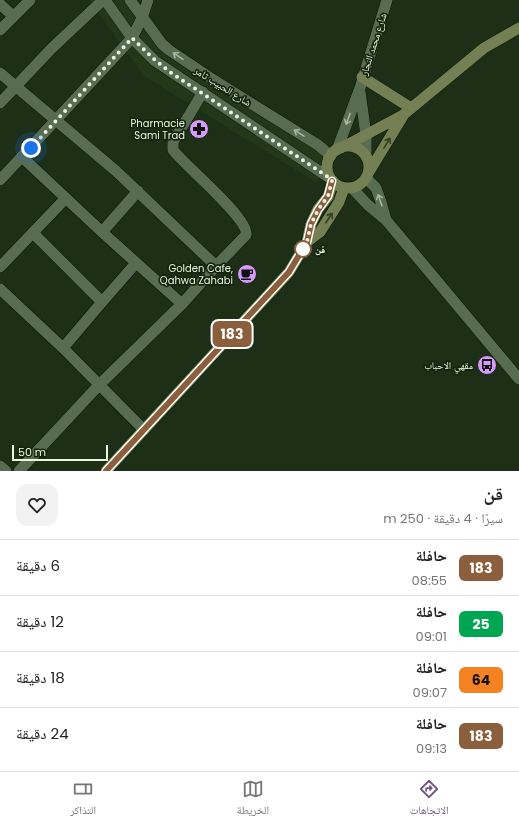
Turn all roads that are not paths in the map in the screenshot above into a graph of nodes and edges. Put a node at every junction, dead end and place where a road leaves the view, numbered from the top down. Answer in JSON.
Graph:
{"nodes":[{"id":1,"x":30,"y":0,"type":"edge"},
{"id":2,"x":104,"y":0,"type":"edge"},
{"id":3,"x":130,"y":0,"type":"edge"},
{"id":4,"x":148,"y":0,"type":"edge"},
{"id":5,"x":387,"y":0,"type":"edge"},
{"id":6,"x":0,"y":4,"type":"edge"},
{"id":7,"x":13,"y":16,"type":"junction"},
{"id":8,"x":142,"y":18,"type":"junction"},
{"id":9,"x":519,"y":28,"type":"edge"},
{"id":10,"x":0,"y":30,"type":"edge"},
{"id":11,"x":132,"y":38,"type":"junction"},
{"id":12,"x":0,"y":73,"type":"edge"},
{"id":13,"x":361,"y":83,"type":"junction"},
{"id":14,"x":15,"y":86,"type":"junction"},
{"id":15,"x":203,"y":92,"type":"junction"},
{"id":16,"x":0,"y":103,"type":"edge"},
{"id":17,"x":407,"y":112,"type":"junction"},
{"id":18,"x":56,"y":121,"type":"junction"},
{"id":19,"x":366,"y":136,"type":"junction"},
{"id":20,"x":336,"y":151,"type":"junction"},
{"id":21,"x":366,"y":156,"type":"junction"},
{"id":22,"x":22,"y":157,"type":"junction"},
{"id":23,"x":368,"y":175,"type":"junction"},
{"id":24,"x":0,"y":180,"type":"edge"},
{"id":25,"x":332,"y":180,"type":"junction"},
{"id":26,"x":348,"y":188,"type":"junction"},
{"id":27,"x":138,"y":191,"type":"junction"},
{"id":28,"x":66,"y":198,"type":"junction"},
{"id":29,"x":386,"y":220,"type":"junction"},
{"id":30,"x":102,"y":232,"type":"junction"},
{"id":31,"x":33,"y":233,"type":"junction"},
{"id":32,"x":307,"y":242,"type":"junction"},
{"id":33,"x":136,"y":263,"type":"junction"},
{"id":34,"x":216,"y":266,"type":"junction"},
{"id":35,"x":0,"y":267,"type":"edge"},
{"id":36,"x":0,"y":289,"type":"edge"},
{"id":37,"x":102,"y":302,"type":"junction"},
{"id":38,"x":182,"y":304,"type":"junction"},
{"id":39,"x":63,"y":348,"type":"junction"},
{"id":40,"x":519,"y":379,"type":"edge"},
{"id":41,"x":99,"y":385,"type":"junction"},
{"id":42,"x":144,"y":430,"type":"junction"},
{"id":43,"x":0,"y":466,"type":"edge"},
{"id":44,"x":6,"y":471,"type":"edge"},
{"id":45,"x":19,"y":471,"type":"edge"},
{"id":46,"x":106,"y":471,"type":"edge"}],
"edges":[{"from":1,"to":7,"type":"street"},
{"from":2,"to":11,"type":"street","name":"شارع الحبيب ثامر"},
{"from":2,"to":14,"type":"street"},
{"from":3,"to":8,"type":"street","name":"شارع الحبيب ثامر"},
{"from":4,"to":8,"type":"street"},
{"from":5,"to":13,"type":"street","name":"شارع محمد النجار"},
{"from":6,"to":7,"type":"street"},
{"from":7,"to":10,"type":"street"},
{"from":8,"to":11,"type":"street"},
{"from":20,"to":8,"type":"street","name":"شارع الحبيب ثامر","one_way":true},
{"from":9,"to":17,"type":"main road"},
{"from":11,"to":15,"type":"street","name":"شارع الحبيب ثامر"},
{"from":11,"to":18,"type":"street"},
{"from":12,"to":14,"type":"street"},
{"from":13,"to":17,"type":"main road"},
{"from":13,"to":19,"type":"street"},
{"from":13,"to":20,"type":"street","name":"شارع محمد النجار","one_way":true},
{"from":14,"to":16,"type":"street"},
{"from":14,"to":18,"type":"street"},
{"from":15,"to":25,"type":"street","name":"شارع الحبيب ثامر"},
{"from":15,"to":34,"type":"street"},
{"from":17,"to":19,"type":"main road"},
{"from":23,"to":17,"type":"main road","one_way":true},
{"from":18,"to":22,"type":"street"},
{"from":18,"to":27,"type":"street"},
{"from":19,"to":20,"type":"main road"},
{"from":19,"to":21,"type":"street"},
{"from":20,"to":21,"type":"main road"},
{"from":20,"to":25,"type":"main road"},
{"from":21,"to":23,"type":"main road"},
{"from":22,"to":24,"type":"street"},
{"from":22,"to":28,"type":"street"},
{"from":23,"to":26,"type":"main road"},
{"from":29,"to":23,"type":"street","one_way":true},
{"from":25,"to":26,"type":"main road"},
{"from":25,"to":32,"type":"main road"},
{"from":26,"to":29,"type":"street"},
{"from":32,"to":26,"type":"main road","one_way":true},
{"from":27,"to":30,"type":"street"},
{"from":27,"to":34,"type":"street"},
{"from":28,"to":30,"type":"street"},
{"from":28,"to":31,"type":"street"},
{"from":29,"to":40,"type":"street"},
{"from":30,"to":33,"type":"street"},
{"from":31,"to":35,"type":"street"},
{"from":31,"to":37,"type":"street"},
{"from":32,"to":42,"type":"main road"},
{"from":33,"to":37,"type":"street"},
{"from":33,"to":38,"type":"street"},
{"from":34,"to":38,"type":"street"},
{"from":36,"to":39,"type":"street"},
{"from":37,"to":39,"type":"street"},
{"from":38,"to":41,"type":"street"},
{"from":39,"to":41,"type":"street"},
{"from":41,"to":42,"type":"street"},
{"from":41,"to":45,"type":"street"},
{"from":42,"to":46,"type":"main road"},
{"from":43,"to":44,"type":"street"}]}
